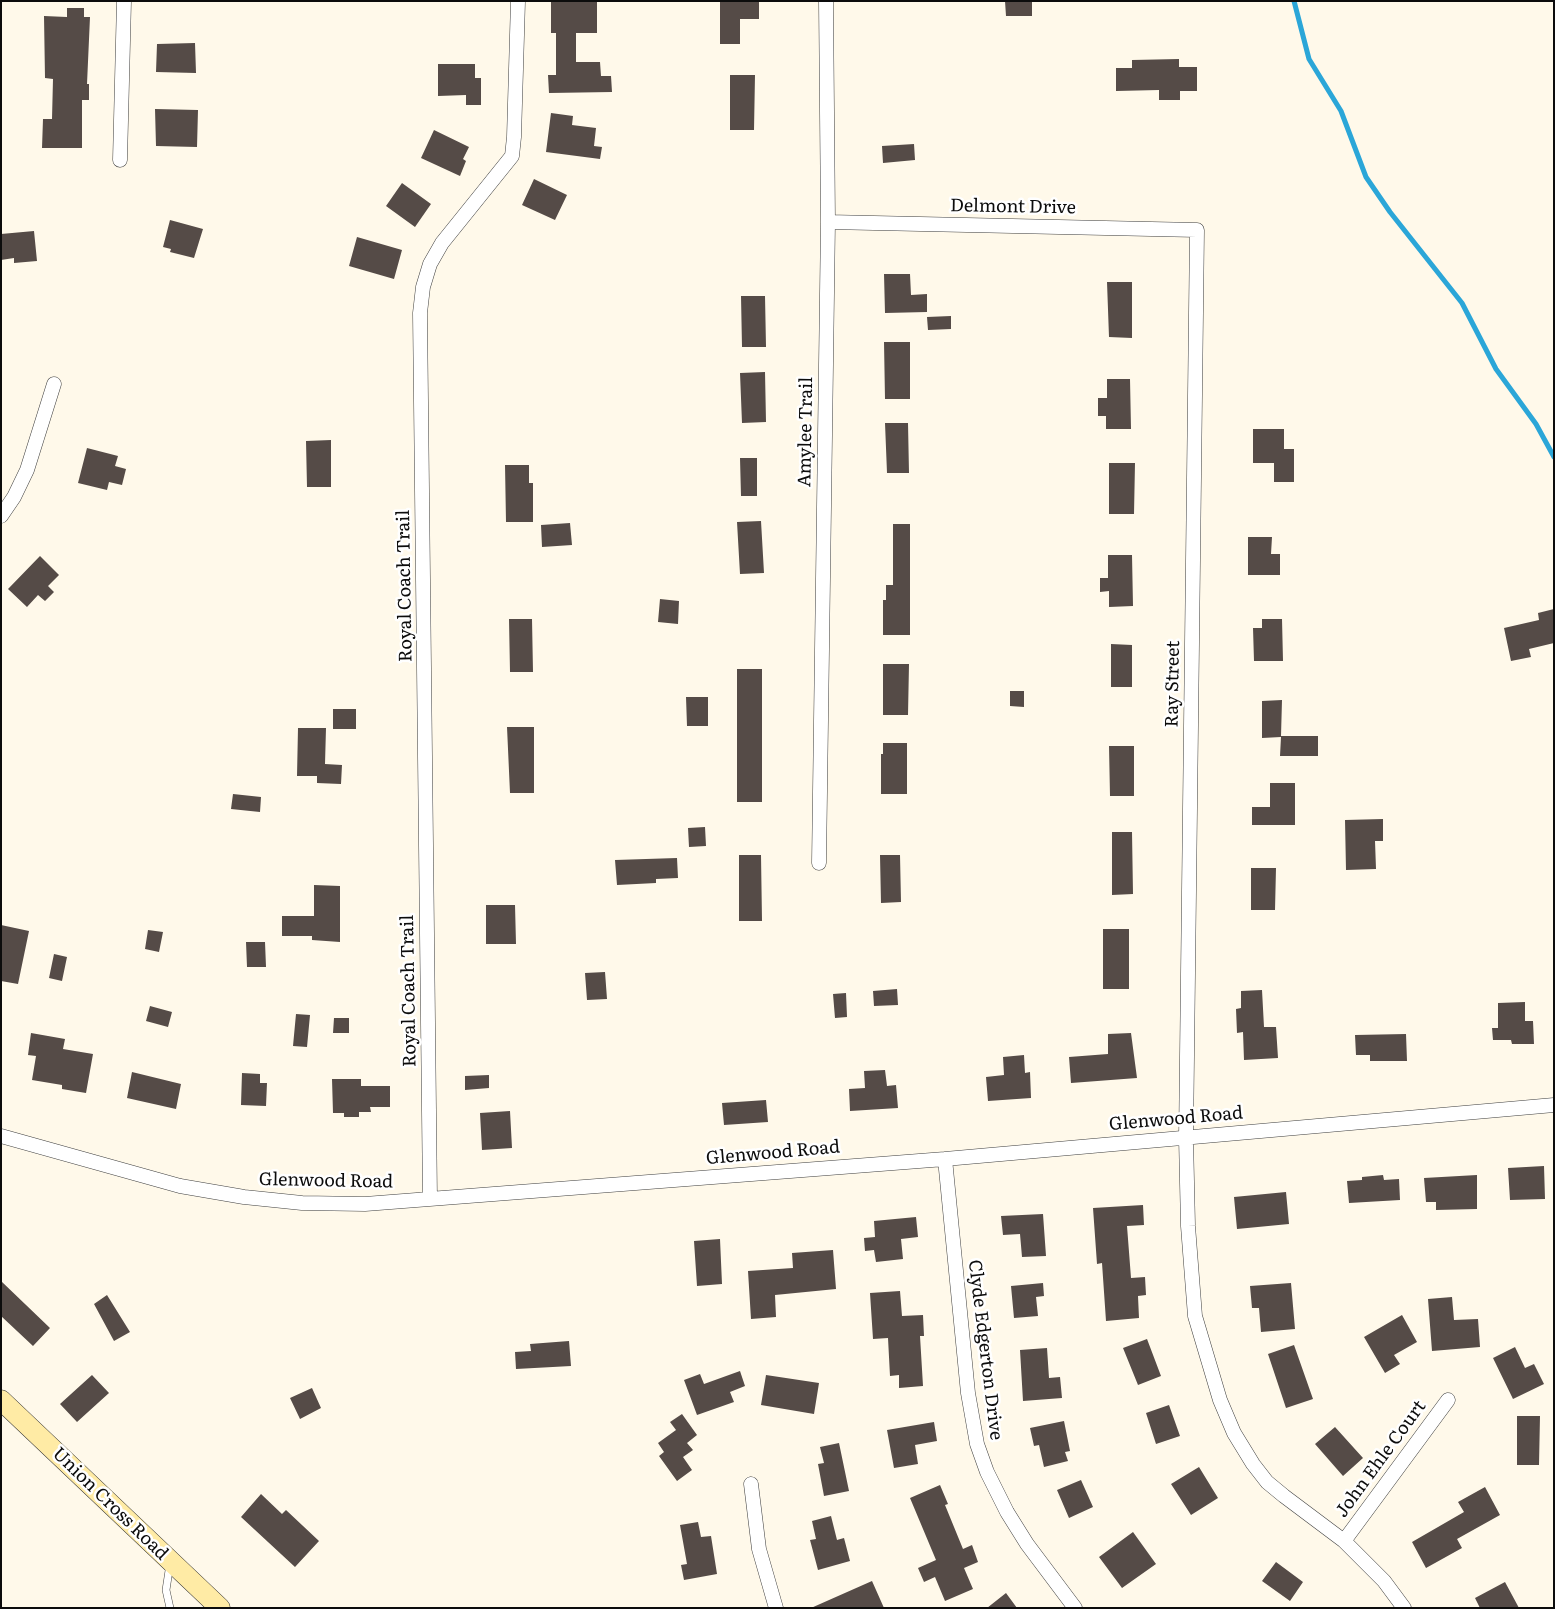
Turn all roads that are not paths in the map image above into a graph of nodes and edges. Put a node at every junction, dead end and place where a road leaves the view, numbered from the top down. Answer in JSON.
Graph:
{"nodes":[{"id":1,"x":124,"y":1,"type":"edge"},
{"id":2,"x":518,"y":1,"type":"edge"},
{"id":3,"x":826,"y":1,"type":"edge"},
{"id":4,"x":120,"y":160,"type":"dead end"},
{"id":5,"x":828,"y":222,"type":"junction"},
{"id":6,"x":1197,"y":230,"type":"joint"},
{"id":7,"x":54,"y":384,"type":"dead end"},
{"id":8,"x":1,"y":516,"type":"edge"},
{"id":9,"x":819,"y":863,"type":"dead end"},
{"id":10,"x":1554,"y":1105,"type":"edge"},
{"id":11,"x":1,"y":1136,"type":"edge"},
{"id":12,"x":1186,"y":1138,"type":"junction"},
{"id":13,"x":945,"y":1158,"type":"junction"},
{"id":14,"x":430,"y":1199,"type":"junction"},
{"id":15,"x":1,"y":1400,"type":"edge"},
{"id":16,"x":1448,"y":1400,"type":"dead end"},
{"id":17,"x":751,"y":1484,"type":"dead end"},
{"id":18,"x":1344,"y":1541,"type":"junction"},
{"id":19,"x":171,"y":1561,"type":"junction"},
{"id":20,"x":170,"y":1608,"type":"edge"},
{"id":21,"x":220,"y":1608,"type":"edge"},
{"id":22,"x":776,"y":1608,"type":"edge"},
{"id":23,"x":1075,"y":1608,"type":"edge"},
{"id":24,"x":1404,"y":1608,"type":"edge"}],
"edges":[{"from":1,"to":4,"type":"street"},
{"from":2,"to":14,"type":"street","name":"Royal Coach Trail"},
{"from":3,"to":5,"type":"street","name":"Amylee Trail"},
{"from":5,"to":6,"type":"street","name":"Delmont Drive"},
{"from":5,"to":9,"type":"street","name":"Amylee Trail"},
{"from":6,"to":12,"type":"street","name":"Ray Street"},
{"from":7,"to":8,"type":"street"},
{"from":10,"to":12,"type":"street","name":"Glenwood Road"},
{"from":11,"to":14,"type":"street","name":"Glenwood Road"},
{"from":12,"to":13,"type":"street","name":"Glenwood Road"},
{"from":12,"to":18,"type":"street","name":"Ray Street"},
{"from":13,"to":14,"type":"street","name":"Glenwood Road"},
{"from":13,"to":23,"type":"street","name":"Clyde Edgerton Drive"},
{"from":15,"to":19,"type":"main road","name":"Union Cross Road"},
{"from":16,"to":18,"type":"street","name":"John Ehle Court"},
{"from":17,"to":22,"type":"street"},
{"from":18,"to":24,"type":"street","name":"Ray Street"},
{"from":19,"to":20,"type":"lane"},
{"from":19,"to":21,"type":"main road","name":"Union Cross Road"}]}
